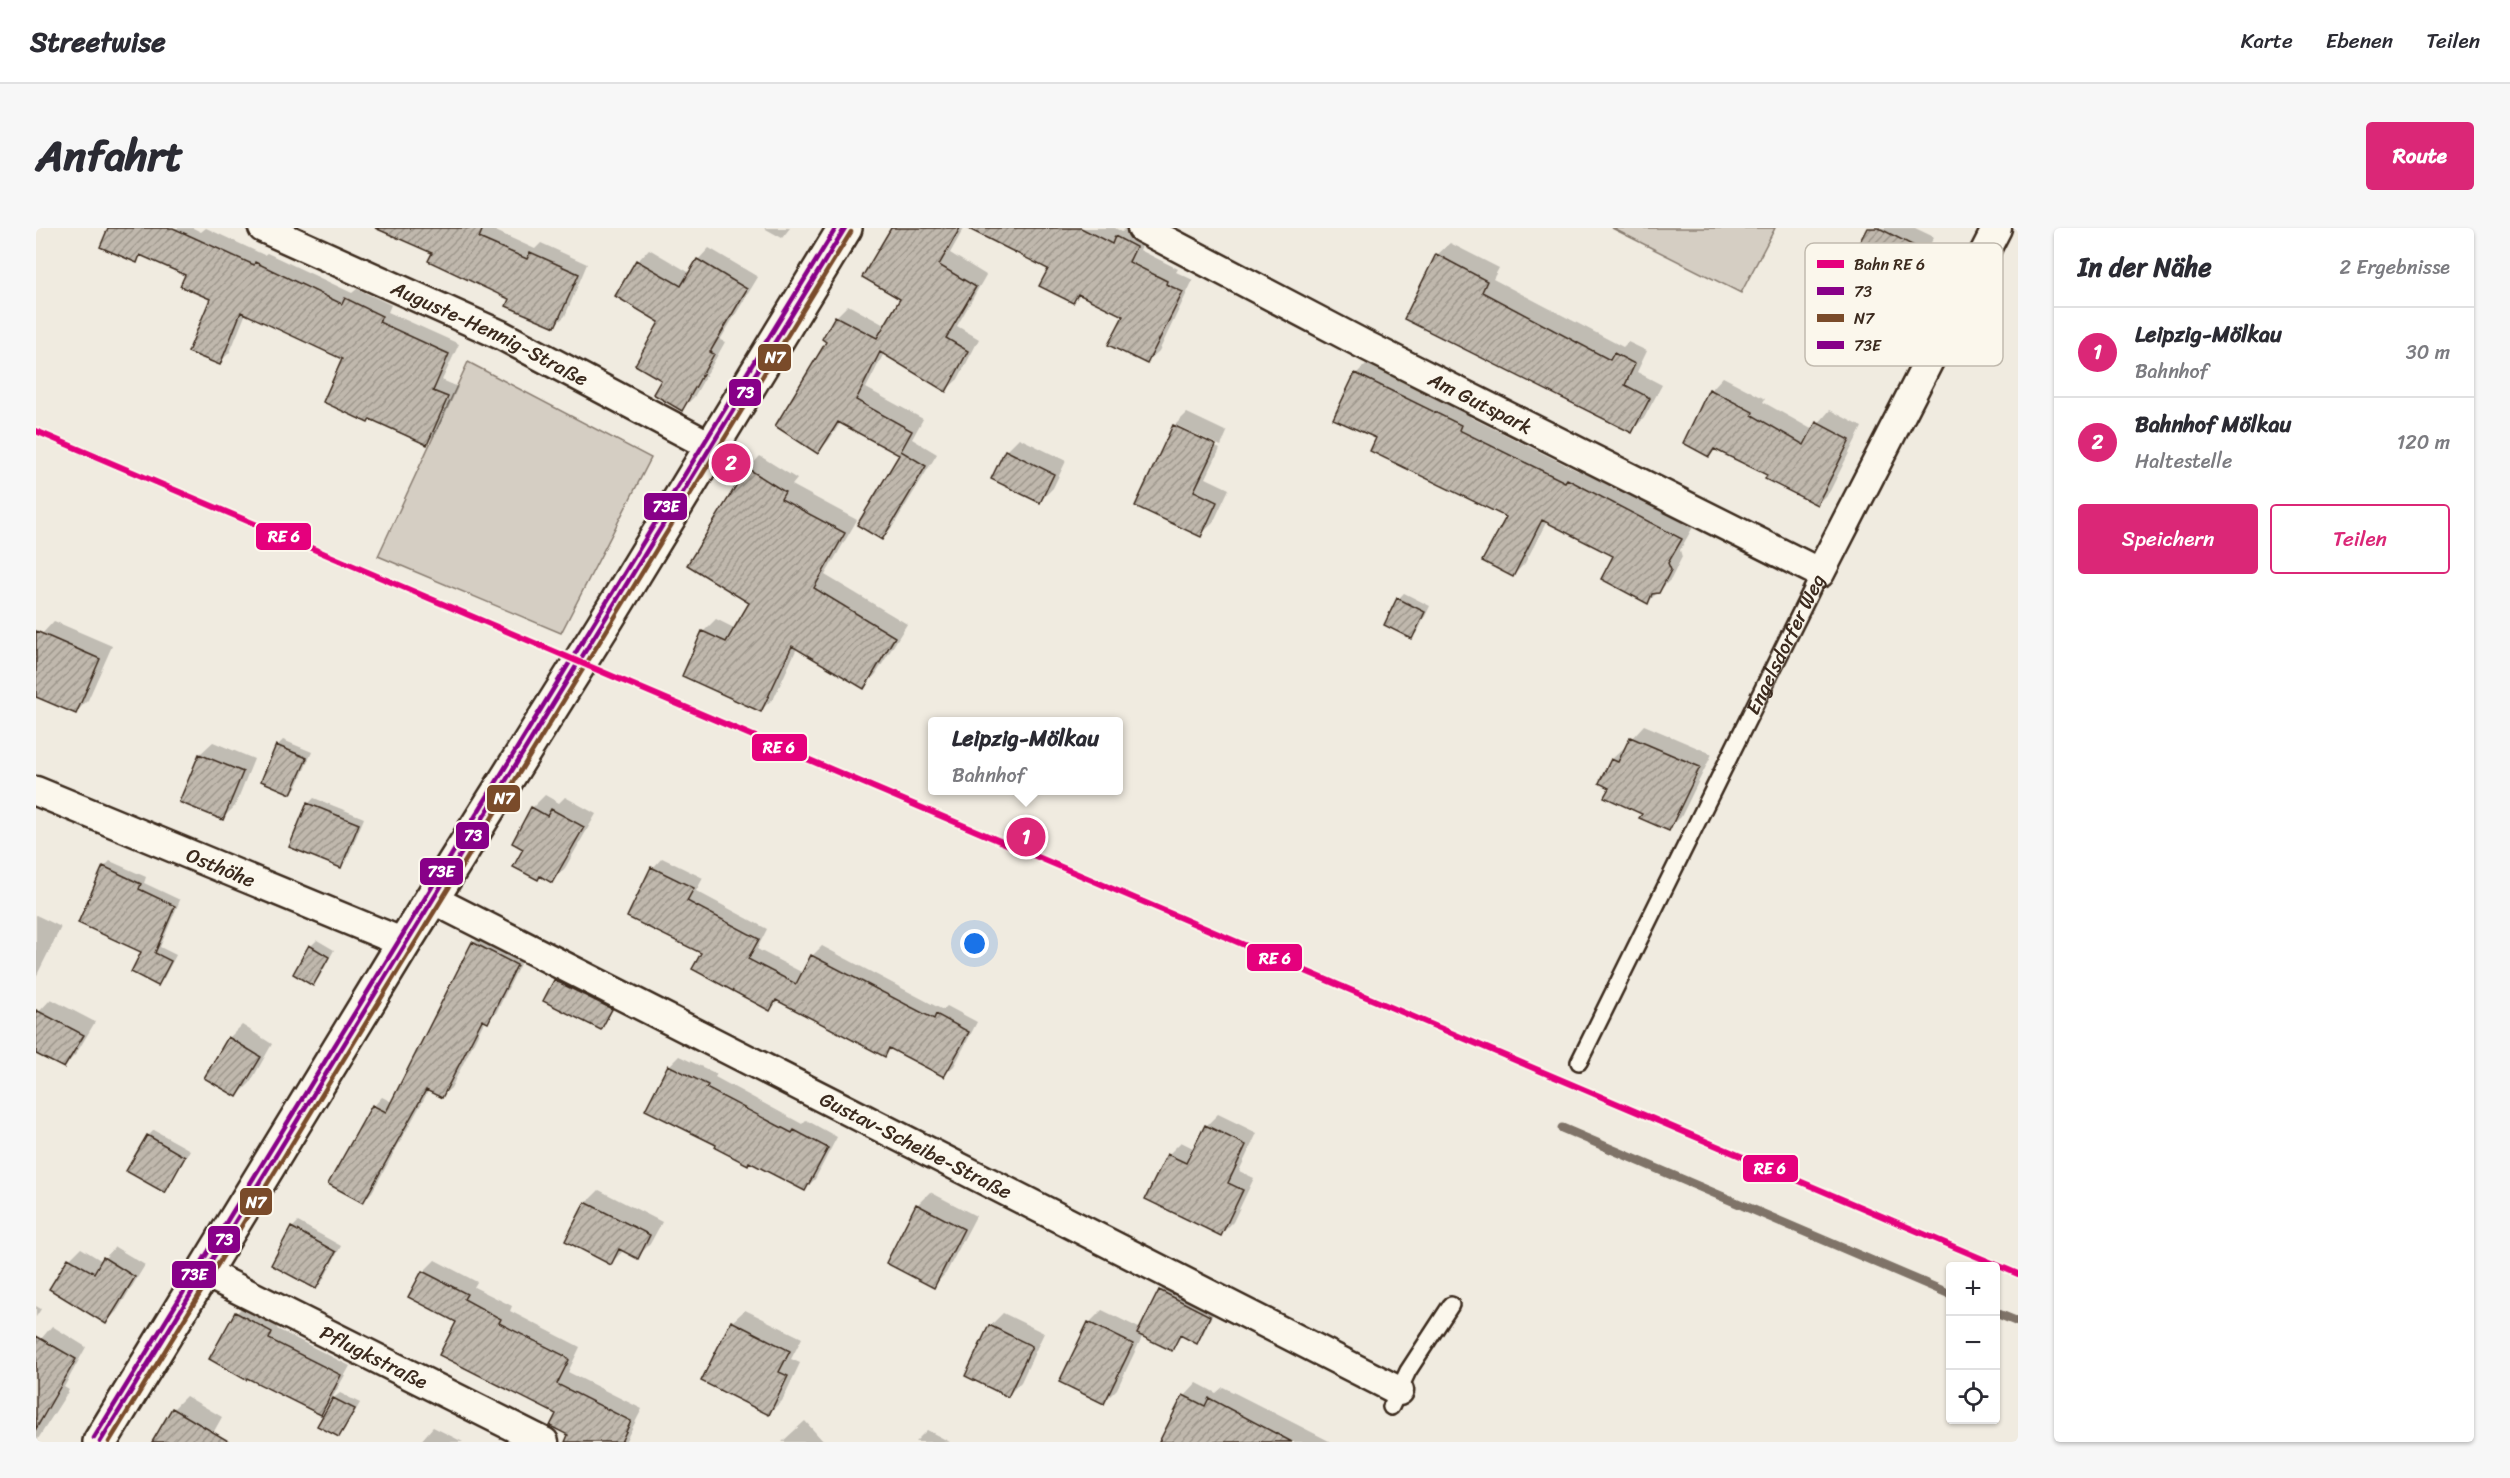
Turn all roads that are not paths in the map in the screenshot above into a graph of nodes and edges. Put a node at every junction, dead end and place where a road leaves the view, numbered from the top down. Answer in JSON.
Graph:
{"nodes":[{"id":1,"x":263,"y":228,"type":"edge"},
{"id":2,"x":845,"y":228,"type":"edge"},
{"id":3,"x":1142,"y":228,"type":"edge"},
{"id":4,"x":1997,"y":228,"type":"edge"},
{"id":5,"x":1989,"y":243,"type":"edge"},
{"id":6,"x":1927,"y":366,"type":"edge"},
{"id":7,"x":712,"y":447,"type":"junction"},
{"id":8,"x":1821,"y":573,"type":"junction"},
{"id":9,"x":36,"y":791,"type":"edge"},
{"id":10,"x":432,"y":899,"type":"junction"},
{"id":11,"x":404,"y":944,"type":"junction"},
{"id":12,"x":1579,"y":1062,"type":"dead end"},
{"id":13,"x":204,"y":1272,"type":"junction"},
{"id":14,"x":1451,"y":1305,"type":"dead end"},
{"id":15,"x":1395,"y":1399,"type":"joint"},
{"id":16,"x":100,"y":1442,"type":"edge"},
{"id":17,"x":544,"y":1442,"type":"edge"}],
"edges":[{"from":1,"to":7,"type":"street","name":"Auguste-Hennig-Straße"},
{"from":2,"to":7,"type":"street"},
{"from":3,"to":8,"type":"street","name":"Am Gutspark"},
{"from":4,"to":5,"type":"street","name":"Engelsdorfer Weg"},
{"from":6,"to":8,"type":"street","name":"Engelsdorfer Weg"},
{"from":7,"to":10,"type":"street"},
{"from":8,"to":12,"type":"lane","name":"Engelsdorfer Weg"},
{"from":9,"to":11,"type":"street","name":"Osthöhe"},
{"from":10,"to":11,"type":"street"},
{"from":10,"to":15,"type":"street","name":"Gustav-Scheibe-Straße"},
{"from":11,"to":13,"type":"street"},
{"from":13,"to":16,"type":"street"},
{"from":13,"to":17,"type":"street","name":"Pflugkstraße"},
{"from":14,"to":15,"type":"lane"}]}
